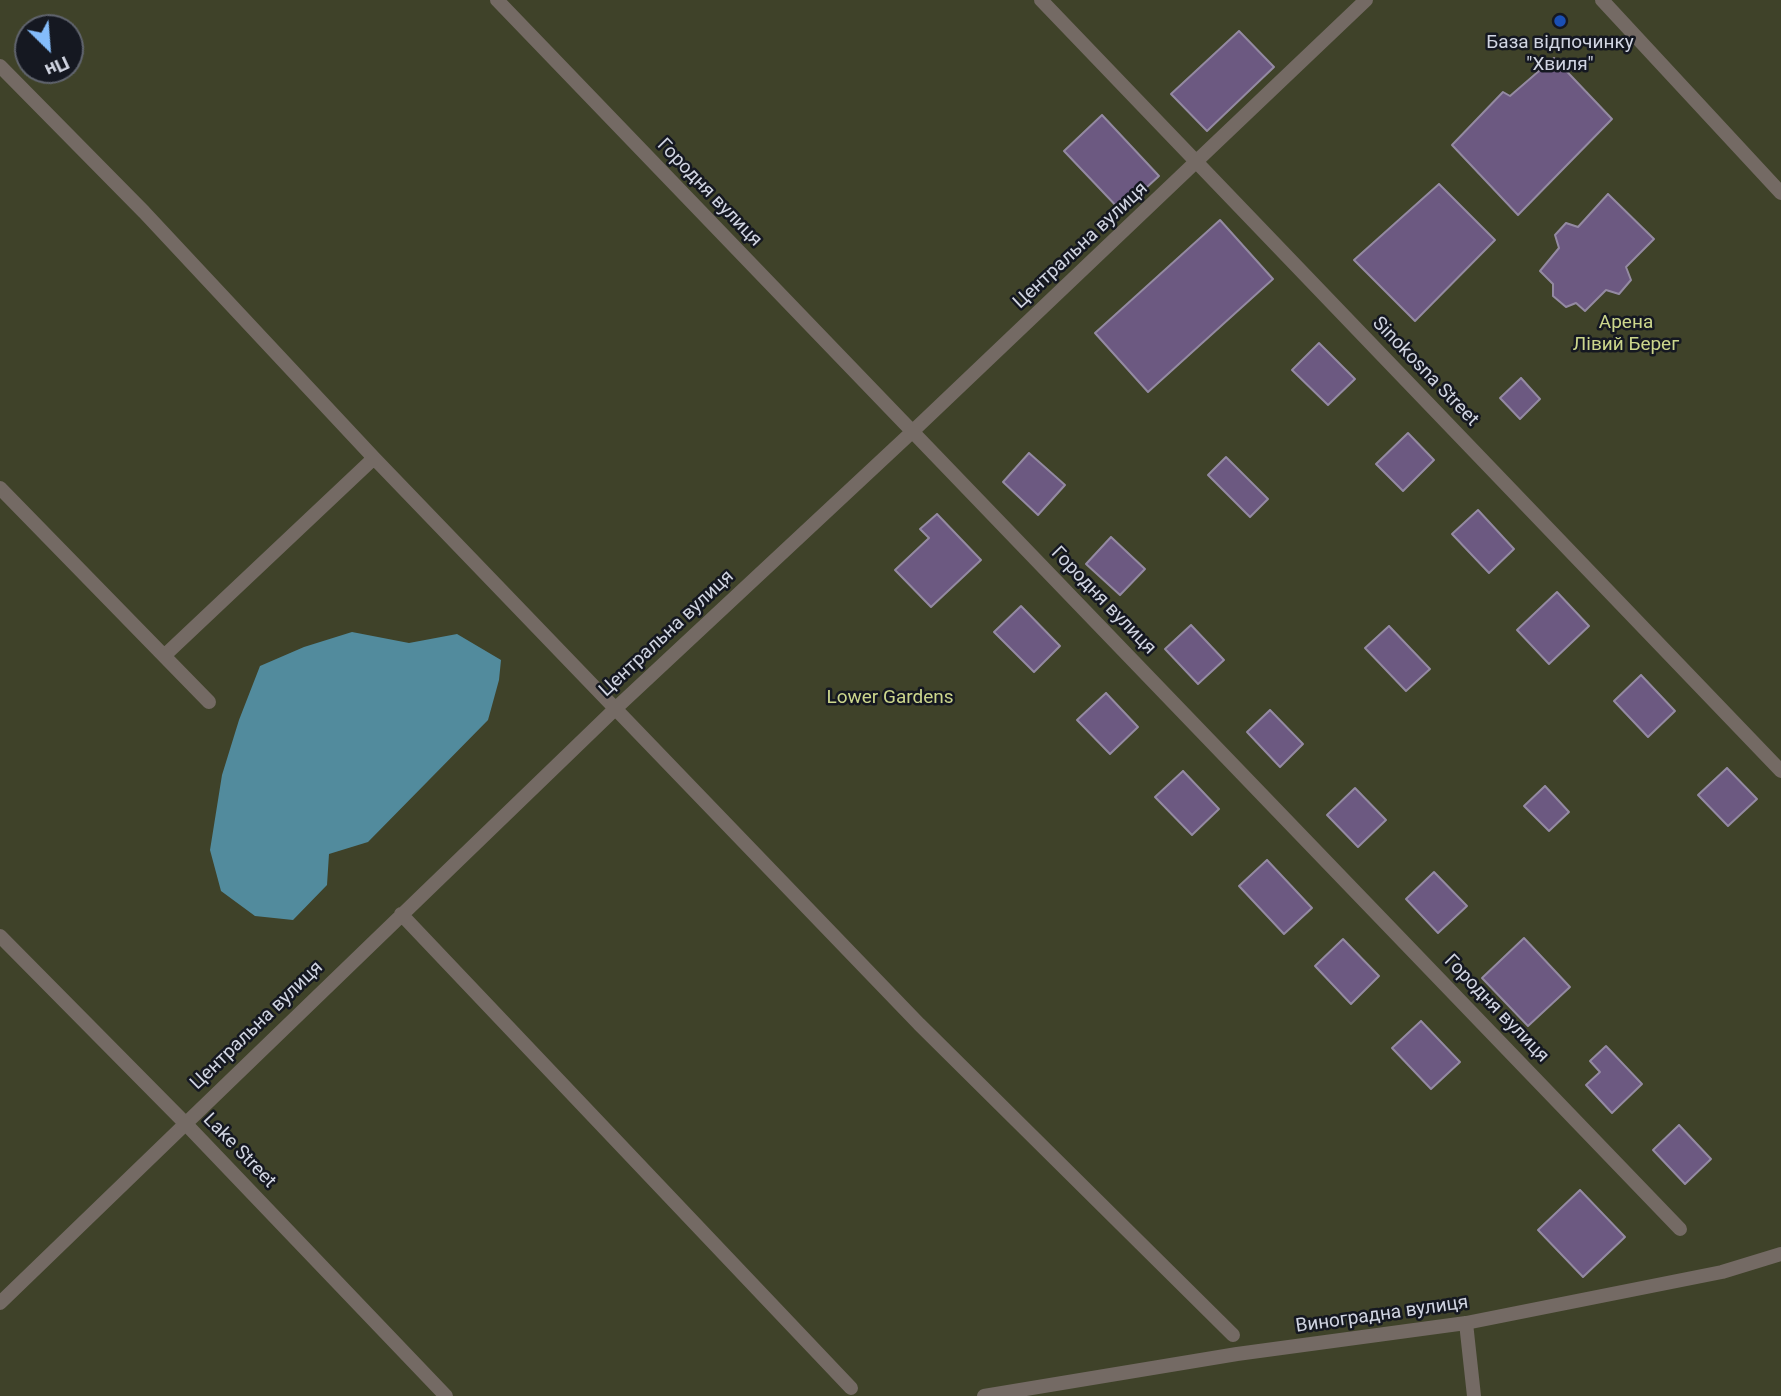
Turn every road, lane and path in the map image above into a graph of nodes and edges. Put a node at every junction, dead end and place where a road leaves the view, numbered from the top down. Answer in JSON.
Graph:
{"nodes":[{"id":1,"x":497,"y":0,"type":"edge"},
{"id":2,"x":1041,"y":0,"type":"edge"},
{"id":3,"x":1366,"y":0,"type":"edge"},
{"id":4,"x":1602,"y":0,"type":"edge"},
{"id":5,"x":0,"y":66,"type":"edge"},
{"id":6,"x":1197,"y":163,"type":"junction"},
{"id":7,"x":1781,"y":193,"type":"edge"},
{"id":8,"x":913,"y":432,"type":"junction"},
{"id":9,"x":374,"y":458,"type":"junction"},
{"id":10,"x":0,"y":488,"type":"edge"},
{"id":11,"x":164,"y":656,"type":"junction"},
{"id":12,"x":209,"y":702,"type":"dead end"},
{"id":13,"x":615,"y":709,"type":"junction"},
{"id":14,"x":1781,"y":771,"type":"edge"},
{"id":15,"x":401,"y":914,"type":"junction"},
{"id":16,"x":0,"y":936,"type":"edge"},
{"id":17,"x":184,"y":1122,"type":"junction"},
{"id":18,"x":1680,"y":1229,"type":"dead end"},
{"id":19,"x":1781,"y":1254,"type":"edge"},
{"id":20,"x":0,"y":1303,"type":"edge"},
{"id":21,"x":1466,"y":1323,"type":"junction"},
{"id":22,"x":1233,"y":1335,"type":"dead end"},
{"id":23,"x":851,"y":1388,"type":"dead end"},
{"id":24,"x":446,"y":1396,"type":"edge"},
{"id":25,"x":984,"y":1396,"type":"edge"},
{"id":26,"x":1474,"y":1396,"type":"edge"}],
"edges":[{"from":1,"to":8,"type":"street","name":"Городня вулиця"},
{"from":2,"to":6,"type":"street","name":"Sinokosna Street"},
{"from":3,"to":6,"type":"street","name":"Центральна вулиця"},
{"from":4,"to":7,"type":"street"},
{"from":5,"to":9,"type":"street"},
{"from":6,"to":8,"type":"street","name":"Центральна вулиця"},
{"from":6,"to":14,"type":"street","name":"Sinokosna Street"},
{"from":8,"to":13,"type":"street","name":"Центральна вулиця"},
{"from":8,"to":18,"type":"street","name":"Городня вулиця"},
{"from":9,"to":11,"type":"street"},
{"from":9,"to":13,"type":"street"},
{"from":10,"to":11,"type":"street"},
{"from":11,"to":12,"type":"street"},
{"from":13,"to":15,"type":"street","name":"Центральна вулиця"},
{"from":13,"to":22,"type":"street"},
{"from":15,"to":17,"type":"street","name":"Центральна вулиця"},
{"from":15,"to":23,"type":"street"},
{"from":16,"to":17,"type":"street","name":"Lake Street"},
{"from":17,"to":20,"type":"street","name":"Центральна вулиця"},
{"from":17,"to":24,"type":"street","name":"Lake Street"},
{"from":19,"to":21,"type":"street","name":"Виноградна вулиця"},
{"from":21,"to":25,"type":"street","name":"Виноградна вулиця"},
{"from":21,"to":26,"type":"street"}]}
